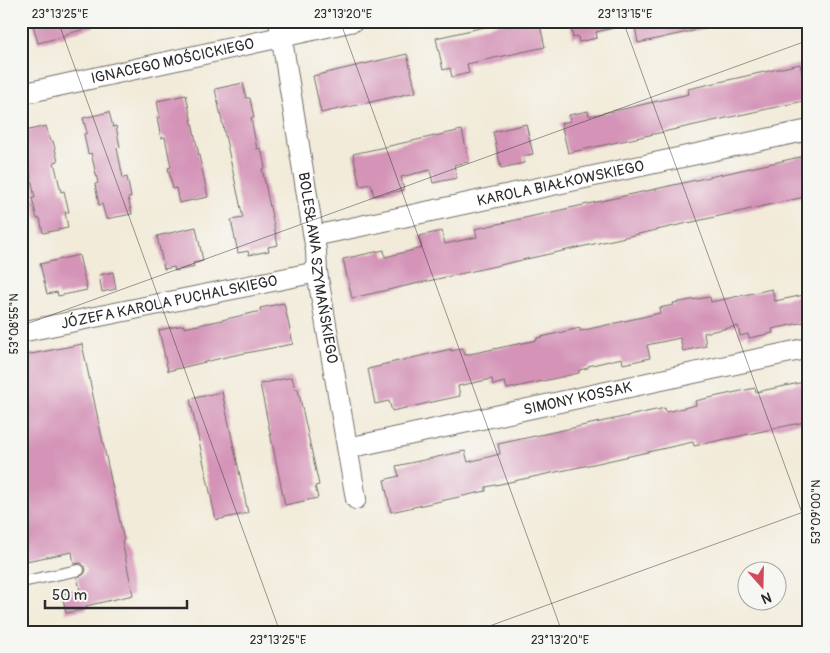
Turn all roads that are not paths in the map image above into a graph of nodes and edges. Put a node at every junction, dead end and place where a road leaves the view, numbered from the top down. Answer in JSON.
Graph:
{"nodes":[{"id":1,"x":354,"y":21,"type":"edge"},
{"id":2,"x":281,"y":29,"type":"edge"},
{"id":3,"x":21,"y":94,"type":"edge"},
{"id":4,"x":809,"y":130,"type":"edge"},
{"id":5,"x":314,"y":236,"type":"junction"},
{"id":6,"x":318,"y":272,"type":"junction"},
{"id":7,"x":21,"y":332,"type":"edge"},
{"id":8,"x":809,"y":348,"type":"edge"},
{"id":9,"x":348,"y":448,"type":"junction"},
{"id":10,"x":356,"y":499,"type":"dead end"},
{"id":11,"x":79,"y":570,"type":"dead end"},
{"id":12,"x":21,"y":582,"type":"edge"}],
"edges":[{"from":1,"to":2,"type":"street","name":"IGNACEGO MOŚCICKIEGO"},
{"from":2,"to":3,"type":"street","name":"IGNACEGO MOŚCICKIEGO"},
{"from":2,"to":5,"type":"street","name":"BOLESŁAWA SZYMAŃSKIEGO"},
{"from":4,"to":5,"type":"street","name":"KAROLA BIAŁKOWSKIEGO"},
{"from":5,"to":6,"type":"street","name":"BOLESŁAWA SZYMAŃSKIEGO"},
{"from":6,"to":7,"type":"street","name":"JÓZEFA KAROLA PUCHALSKIEGO"},
{"from":6,"to":9,"type":"street","name":"BOLESŁAWA SZYMAŃSKIEGO"},
{"from":8,"to":9,"type":"street","name":"SIMONY KOSSAK"},
{"from":9,"to":10,"type":"street","name":"BOLESŁAWA SZYMAŃSKIEGO"},
{"from":11,"to":12,"type":"lane"}]}
